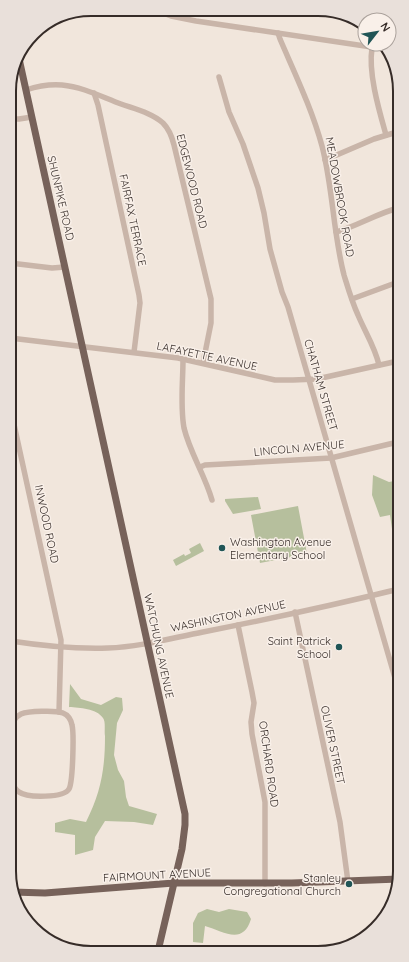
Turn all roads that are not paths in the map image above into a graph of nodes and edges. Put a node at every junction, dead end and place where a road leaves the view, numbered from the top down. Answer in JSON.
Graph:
{"nodes":[{"id":1,"x":171,"y":16,"type":"edge"},
{"id":2,"x":278,"y":33,"type":"junction"},
{"id":3,"x":357,"y":46,"type":"edge"},
{"id":4,"x":372,"y":52,"type":"edge"},
{"id":5,"x":21,"y":66,"type":"edge"},
{"id":6,"x":219,"y":76,"type":"dead end"},
{"id":7,"x":26,"y":90,"type":"junction"},
{"id":8,"x":94,"y":93,"type":"junction"},
{"id":9,"x":32,"y":117,"type":"junction"},
{"id":10,"x":16,"y":119,"type":"edge"},
{"id":11,"x":393,"y":133,"type":"edge"},
{"id":12,"x":386,"y":135,"type":"junction"},
{"id":13,"x":325,"y":160,"type":"junction"},
{"id":14,"x":393,"y":210,"type":"edge"},
{"id":15,"x":336,"y":232,"type":"junction"},
{"id":16,"x":16,"y":264,"type":"edge"},
{"id":17,"x":65,"y":267,"type":"junction"},
{"id":18,"x":393,"y":284,"type":"edge"},
{"id":19,"x":352,"y":299,"type":"junction"},
{"id":20,"x":16,"y":338,"type":"edge"},
{"id":21,"x":83,"y":346,"type":"junction"},
{"id":22,"x":134,"y":352,"type":"junction"},
{"id":23,"x":183,"y":359,"type":"junction"},
{"id":24,"x":393,"y":362,"type":"edge"},
{"id":25,"x":203,"y":363,"type":"junction"},
{"id":26,"x":379,"y":365,"type":"junction"},
{"id":27,"x":309,"y":379,"type":"junction"},
{"id":28,"x":16,"y":433,"type":"edge"},
{"id":29,"x":393,"y":443,"type":"edge"},
{"id":30,"x":331,"y":458,"type":"junction"},
{"id":31,"x":200,"y":467,"type":"junction"},
{"id":32,"x":212,"y":500,"type":"dead end"},
{"id":33,"x":393,"y":590,"type":"edge"},
{"id":34,"x":371,"y":596,"type":"junction"},
{"id":35,"x":295,"y":612,"type":"junction"},
{"id":36,"x":238,"y":625,"type":"junction"},
{"id":37,"x":16,"y":642,"type":"edge"},
{"id":38,"x":147,"y":643,"type":"junction"},
{"id":39,"x":62,"y":647,"type":"junction"},
{"id":40,"x":393,"y":668,"type":"edge"},
{"id":41,"x":59,"y":712,"type":"junction"},
{"id":42,"x":16,"y":719,"type":"edge"},
{"id":43,"x":16,"y":789,"type":"edge"},
{"id":44,"x":392,"y":879,"type":"edge"},
{"id":45,"x":348,"y":882,"type":"junction"},
{"id":46,"x":174,"y":883,"type":"junction"},
{"id":47,"x":265,"y":884,"type":"junction"},
{"id":48,"x":20,"y":892,"type":"edge"},
{"id":49,"x":159,"y":946,"type":"edge"}],
"edges":[{"from":1,"to":2,"type":"street"},
{"from":2,"to":3,"type":"street"},
{"from":2,"to":13,"type":"street","name":"MEADOWBROOK ROAD"},
{"from":4,"to":12,"type":"street"},
{"from":5,"to":7,"type":"main road","name":"SHUNPIKE ROAD"},
{"from":6,"to":27,"type":"street","name":"CHATHAM STREET"},
{"from":7,"to":8,"type":"street","name":"EDGEWOOD ROAD"},
{"from":7,"to":9,"type":"main road","name":"SHUNPIKE ROAD"},
{"from":8,"to":22,"type":"street","name":"FAIRFAX TERRACE"},
{"from":8,"to":25,"type":"street","name":"EDGEWOOD ROAD"},
{"from":9,"to":10,"type":"street"},
{"from":9,"to":17,"type":"main road","name":"SHUNPIKE ROAD"},
{"from":11,"to":12,"type":"street"},
{"from":12,"to":13,"type":"street"},
{"from":13,"to":15,"type":"street","name":"MEADOWBROOK ROAD"},
{"from":14,"to":15,"type":"street"},
{"from":15,"to":19,"type":"street","name":"MEADOWBROOK ROAD"},
{"from":16,"to":17,"type":"street"},
{"from":17,"to":21,"type":"main road","name":"SHUNPIKE ROAD"},
{"from":18,"to":19,"type":"street"},
{"from":19,"to":26,"type":"street","name":"MEADOWBROOK ROAD"},
{"from":20,"to":21,"type":"street","name":"LAFAYETTE AVENUE"},
{"from":21,"to":22,"type":"street","name":"LAFAYETTE AVENUE"},
{"from":21,"to":38,"type":"main road","name":"WATCHUNG AVENUE"},
{"from":22,"to":23,"type":"street","name":"LAFAYETTE AVENUE"},
{"from":23,"to":25,"type":"street","name":"LAFAYETTE AVENUE"},
{"from":23,"to":31,"type":"street"},
{"from":24,"to":26,"type":"street","name":"LAFAYETTE AVENUE"},
{"from":25,"to":27,"type":"street","name":"LAFAYETTE AVENUE"},
{"from":26,"to":27,"type":"street","name":"LAFAYETTE AVENUE"},
{"from":27,"to":30,"type":"street","name":"CHATHAM STREET"},
{"from":28,"to":39,"type":"street","name":"INWOOD ROAD"},
{"from":29,"to":30,"type":"street","name":"LINCOLN AVENUE"},
{"from":30,"to":31,"type":"street","name":"LINCOLN AVENUE"},
{"from":30,"to":34,"type":"street","name":"CHATHAM STREET"},
{"from":31,"to":32,"type":"street"},
{"from":33,"to":34,"type":"street","name":"WASHINGTON AVENUE"},
{"from":34,"to":35,"type":"street","name":"WASHINGTON AVENUE"},
{"from":34,"to":40,"type":"street","name":"CHATHAM STREET"},
{"from":35,"to":36,"type":"street","name":"WASHINGTON AVENUE"},
{"from":35,"to":45,"type":"street","name":"OLIVER STREET"},
{"from":36,"to":38,"type":"street","name":"WASHINGTON AVENUE"},
{"from":36,"to":47,"type":"street","name":"ORCHARD ROAD"},
{"from":37,"to":39,"type":"street","name":"WASHINGTON AVENUE"},
{"from":38,"to":39,"type":"street","name":"WASHINGTON AVENUE"},
{"from":38,"to":46,"type":"main road","name":"WATCHUNG AVENUE"},
{"from":39,"to":41,"type":"street","name":"INWOOD ROAD"},
{"from":41,"to":42,"type":"street"},
{"from":41,"to":43,"type":"street"},
{"from":44,"to":45,"type":"main road","name":"FAIRMOUNT AVENUE"},
{"from":45,"to":47,"type":"main road","name":"FAIRMOUNT AVENUE"},
{"from":46,"to":47,"type":"main road","name":"FAIRMOUNT AVENUE"},
{"from":46,"to":48,"type":"main road","name":"FAIRMOUNT AVENUE"},
{"from":46,"to":49,"type":"main road","name":"WATCHUNG AVENUE"}]}
